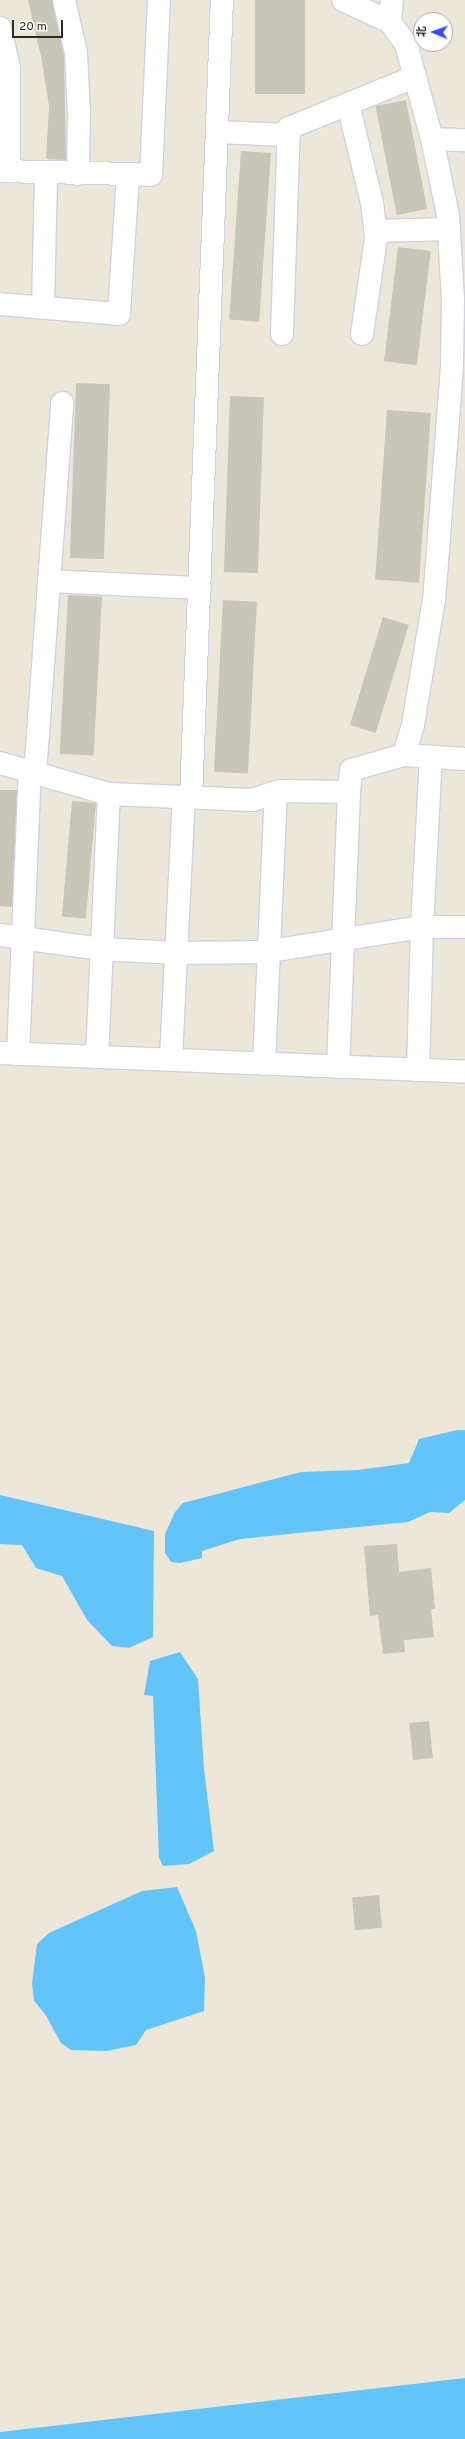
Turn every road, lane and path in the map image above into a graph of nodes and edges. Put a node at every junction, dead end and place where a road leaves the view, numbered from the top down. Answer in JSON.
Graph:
{"nodes":[{"id":1,"x":64,"y":0,"type":"edge"},
{"id":2,"x":159,"y":0,"type":"edge"},
{"id":3,"x":222,"y":0,"type":"edge"},
{"id":4,"x":343,"y":0,"type":"edge"},
{"id":5,"x":392,"y":0,"type":"edge"},
{"id":6,"x":390,"y":22,"type":"junction"},
{"id":7,"x":0,"y":28,"type":"edge"},
{"id":8,"x":414,"y":77,"type":"junction"},
{"id":9,"x":348,"y":104,"type":"junction"},
{"id":10,"x":218,"y":132,"type":"junction"},
{"id":11,"x":289,"y":135,"type":"junction"},
{"id":12,"x":432,"y":139,"type":"junction"},
{"id":13,"x":465,"y":140,"type":"edge"},
{"id":14,"x":4,"y":171,"type":"edge"},
{"id":15,"x":46,"y":173,"type":"junction"},
{"id":16,"x":78,"y":174,"type":"junction"},
{"id":17,"x":128,"y":174,"type":"junction"},
{"id":18,"x":449,"y":229,"type":"junction"},
{"id":19,"x":375,"y":231,"type":"junction"},
{"id":20,"x":0,"y":304,"type":"edge"},
{"id":21,"x":43,"y":308,"type":"junction"},
{"id":22,"x":282,"y":334,"type":"dead end"},
{"id":23,"x":362,"y":334,"type":"dead end"},
{"id":24,"x":458,"y":382,"type":"edge"},
{"id":25,"x":62,"y":403,"type":"dead end"},
{"id":26,"x":457,"y":410,"type":"edge"},
{"id":27,"x":49,"y":581,"type":"junction"},
{"id":28,"x":200,"y":588,"type":"junction"},
{"id":29,"x":404,"y":755,"type":"junction"},
{"id":30,"x":431,"y":758,"type":"junction"},
{"id":31,"x":465,"y":759,"type":"edge"},
{"id":32,"x":0,"y":763,"type":"edge"},
{"id":33,"x":32,"y":773,"type":"junction"},
{"id":34,"x":276,"y":792,"type":"junction"},
{"id":35,"x":349,"y":792,"type":"junction"},
{"id":36,"x":108,"y":794,"type":"junction"},
{"id":37,"x":188,"y":798,"type":"junction"},
{"id":38,"x":422,"y":927,"type":"junction"},
{"id":39,"x":465,"y":928,"type":"edge"},
{"id":40,"x":0,"y":935,"type":"edge"},
{"id":41,"x":23,"y":939,"type":"junction"},
{"id":42,"x":343,"y":941,"type":"junction"},
{"id":43,"x":101,"y":949,"type":"junction"},
{"id":44,"x":268,"y":951,"type":"junction"},
{"id":45,"x":177,"y":953,"type":"junction"},
{"id":46,"x":9,"y":1053,"type":"edge"},
{"id":47,"x":96,"y":1057,"type":"junction"},
{"id":48,"x":171,"y":1059,"type":"junction"},
{"id":49,"x":264,"y":1064,"type":"junction"},
{"id":50,"x":338,"y":1067,"type":"junction"},
{"id":51,"x":418,"y":1070,"type":"junction"},
{"id":52,"x":465,"y":1072,"type":"edge"}],
"edges":[{"from":1,"to":16,"type":"street"},
{"from":2,"to":17,"type":"street"},
{"from":3,"to":10,"type":"street"},
{"from":4,"to":6,"type":"street"},
{"from":5,"to":6,"type":"street"},
{"from":6,"to":8,"type":"street"},
{"from":7,"to":14,"type":"street"},
{"from":8,"to":9,"type":"street"},
{"from":8,"to":12,"type":"street"},
{"from":9,"to":11,"type":"street"},
{"from":9,"to":19,"type":"street"},
{"from":10,"to":11,"type":"street"},
{"from":10,"to":28,"type":"street"},
{"from":11,"to":22,"type":"street"},
{"from":12,"to":13,"type":"street"},
{"from":12,"to":18,"type":"street"},
{"from":14,"to":15,"type":"street"},
{"from":15,"to":16,"type":"street"},
{"from":15,"to":21,"type":"street"},
{"from":16,"to":17,"type":"street"},
{"from":17,"to":21,"type":"street"},
{"from":18,"to":19,"type":"street"},
{"from":18,"to":24,"type":"street"},
{"from":19,"to":23,"type":"street"},
{"from":20,"to":21,"type":"street"},
{"from":24,"to":26,"type":"street"},
{"from":25,"to":27,"type":"street"},
{"from":26,"to":29,"type":"street"},
{"from":27,"to":28,"type":"street"},
{"from":27,"to":33,"type":"street"},
{"from":28,"to":37,"type":"street"},
{"from":29,"to":30,"type":"street"},
{"from":29,"to":35,"type":"street"},
{"from":30,"to":31,"type":"street"},
{"from":30,"to":38,"type":"street"},
{"from":32,"to":33,"type":"street"},
{"from":33,"to":36,"type":"street"},
{"from":33,"to":41,"type":"street"},
{"from":34,"to":35,"type":"street"},
{"from":34,"to":37,"type":"street"},
{"from":34,"to":44,"type":"street"},
{"from":35,"to":42,"type":"street"},
{"from":36,"to":37,"type":"street"},
{"from":36,"to":43,"type":"street"},
{"from":37,"to":45,"type":"street"},
{"from":38,"to":39,"type":"street"},
{"from":38,"to":42,"type":"street"},
{"from":38,"to":51,"type":"street"},
{"from":40,"to":41,"type":"street"},
{"from":41,"to":43,"type":"street"},
{"from":41,"to":46,"type":"street"},
{"from":42,"to":44,"type":"street"},
{"from":42,"to":50,"type":"street"},
{"from":43,"to":45,"type":"street"},
{"from":43,"to":47,"type":"street"},
{"from":44,"to":45,"type":"street"},
{"from":44,"to":49,"type":"street"},
{"from":45,"to":48,"type":"street"},
{"from":46,"to":47,"type":"street"},
{"from":47,"to":48,"type":"street"},
{"from":48,"to":49,"type":"street"},
{"from":49,"to":50,"type":"street"},
{"from":50,"to":51,"type":"street"},
{"from":51,"to":52,"type":"street"}]}
